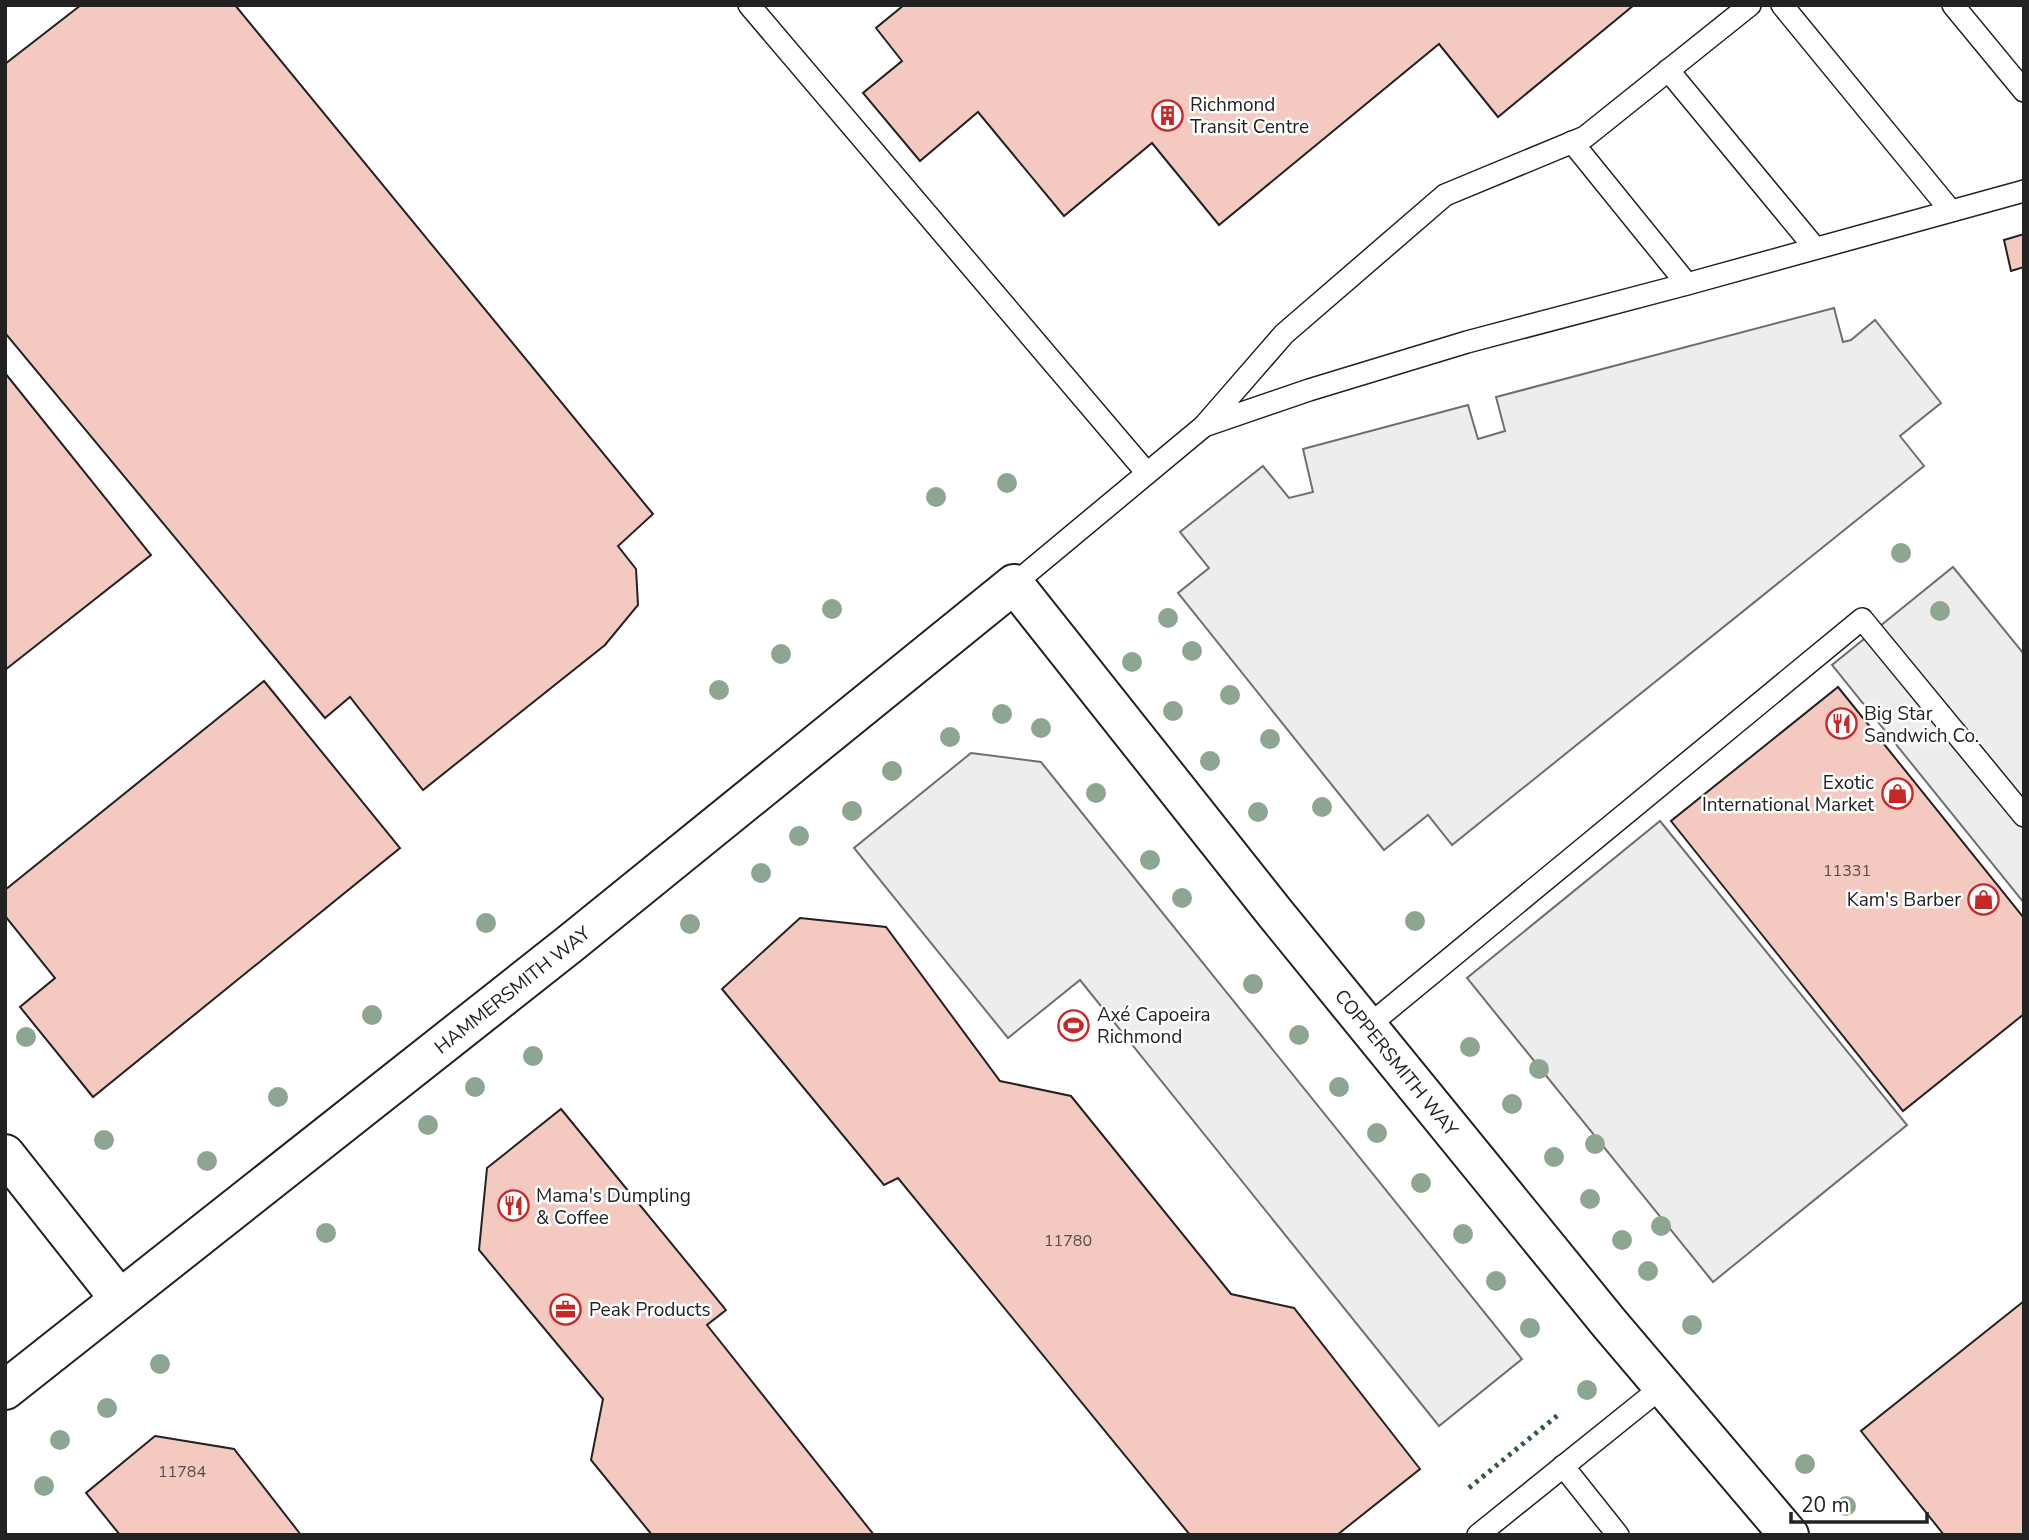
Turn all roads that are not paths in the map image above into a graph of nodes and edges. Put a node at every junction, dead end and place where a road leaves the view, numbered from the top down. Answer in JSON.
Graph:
{"nodes":[{"id":1,"x":1750,"y":5,"type":"edge"},
{"id":2,"x":1782,"y":5,"type":"edge"},
{"id":3,"x":1953,"y":5,"type":"edge"},
{"id":4,"x":758,"y":8,"type":"edge"},
{"id":5,"x":1668,"y":70,"type":"junction"},
{"id":6,"x":2024,"y":91,"type":"edge"},
{"id":7,"x":1572,"y":142,"type":"junction"},
{"id":8,"x":2024,"y":191,"type":"edge"},
{"id":9,"x":1951,"y":211,"type":"junction"},
{"id":10,"x":1815,"y":248,"type":"junction"},
{"id":11,"x":1686,"y":284,"type":"junction"},
{"id":12,"x":1204,"y":426,"type":"junction"},
{"id":13,"x":1147,"y":473,"type":"junction"},
{"id":14,"x":1014,"y":584,"type":"junction"},
{"id":15,"x":2024,"y":816,"type":"edge"},
{"id":16,"x":1368,"y":1026,"type":"junction"},
{"id":17,"x":5,"y":1154,"type":"edge"},
{"id":18,"x":119,"y":1298,"type":"junction"},
{"id":19,"x":1662,"y":1387,"type":"junction"},
{"id":20,"x":5,"y":1390,"type":"edge"},
{"id":21,"x":1563,"y":1466,"type":"junction"},
{"id":22,"x":1478,"y":1535,"type":"edge"},
{"id":23,"x":1618,"y":1535,"type":"edge"},
{"id":24,"x":1789,"y":1535,"type":"edge"}],
"edges":[{"from":1,"to":5,"type":"lane"},
{"from":2,"to":9,"type":"lane"},
{"from":3,"to":6,"type":"lane"},
{"from":4,"to":13,"type":"lane"},
{"from":5,"to":7,"type":"lane"},
{"from":5,"to":10,"type":"lane"},
{"from":7,"to":11,"type":"lane"},
{"from":7,"to":12,"type":"lane"},
{"from":8,"to":9,"type":"lane"},
{"from":9,"to":10,"type":"lane"},
{"from":10,"to":11,"type":"lane"},
{"from":11,"to":12,"type":"lane"},
{"from":12,"to":13,"type":"lane"},
{"from":13,"to":14,"type":"lane"},
{"from":14,"to":16,"type":"street","name":"COPPERSMITH WAY"},
{"from":14,"to":18,"type":"street","name":"HAMMERSMITH WAY"},
{"from":15,"to":16,"type":"lane"},
{"from":16,"to":19,"type":"street","name":"COPPERSMITH WAY"},
{"from":17,"to":18,"type":"street"},
{"from":18,"to":20,"type":"street","name":"HAMMERSMITH WAY"},
{"from":19,"to":21,"type":"lane"},
{"from":19,"to":24,"type":"street","name":"COPPERSMITH WAY"},
{"from":21,"to":22,"type":"lane"},
{"from":21,"to":23,"type":"lane"}]}
